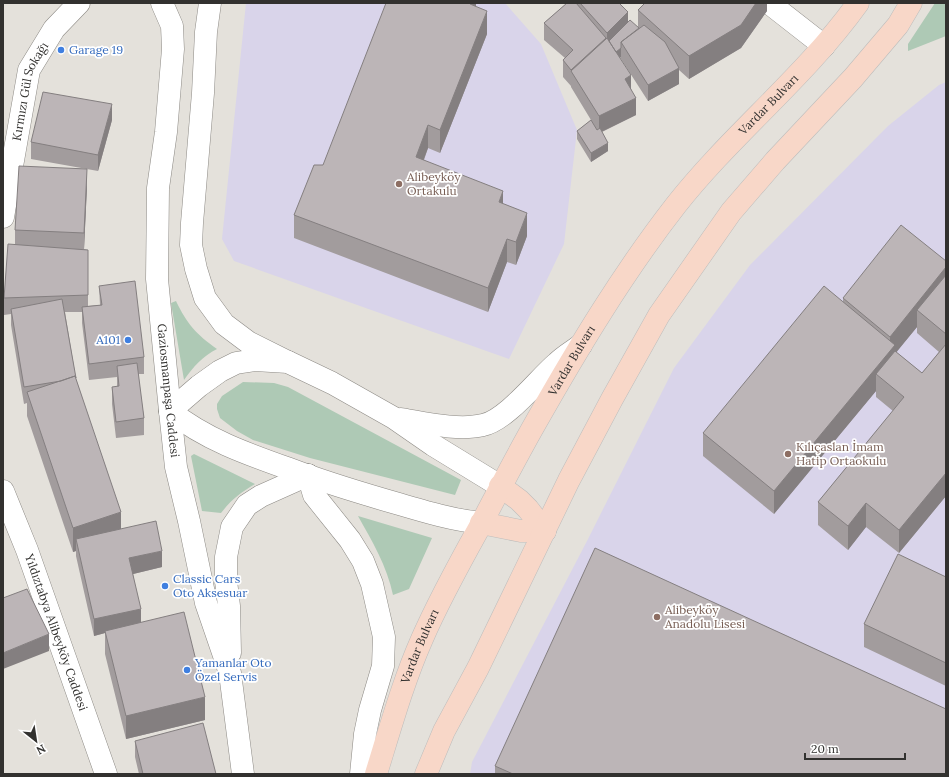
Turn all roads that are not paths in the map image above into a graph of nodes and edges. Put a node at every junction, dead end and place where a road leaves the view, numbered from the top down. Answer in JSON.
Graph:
{"nodes":[{"id":1,"x":79,"y":3,"type":"edge"},
{"id":2,"x":162,"y":3,"type":"edge"},
{"id":3,"x":202,"y":3,"type":"edge"},
{"id":4,"x":210,"y":3,"type":"edge"},
{"id":5,"x":769,"y":3,"type":"edge"},
{"id":6,"x":858,"y":3,"type":"edge"},
{"id":7,"x":911,"y":3,"type":"edge"},
{"id":8,"x":206,"y":32,"type":"junction"},
{"id":9,"x":824,"y":46,"type":"junction"},
{"id":10,"x":3,"y":217,"type":"edge"},
{"id":11,"x":582,"y":345,"type":"junction"},
{"id":12,"x":288,"y":362,"type":"junction"},
{"id":13,"x":170,"y":411,"type":"junction"},
{"id":14,"x":394,"y":418,"type":"junction"},
{"id":15,"x":308,"y":476,"type":"junction"},
{"id":16,"x":500,"y":486,"type":"junction"},
{"id":17,"x":3,"y":491,"type":"edge"},
{"id":18,"x":481,"y":523,"type":"junction"},
{"id":19,"x":545,"y":531,"type":"junction"},
{"id":20,"x":230,"y":673,"type":"junction"},
{"id":21,"x":106,"y":774,"type":"edge"},
{"id":22,"x":243,"y":774,"type":"edge"},
{"id":23,"x":361,"y":774,"type":"edge"},
{"id":24,"x":376,"y":774,"type":"edge"},
{"id":25,"x":426,"y":774,"type":"edge"}],
"edges":[{"from":1,"to":10,"type":"main road","name":"Kırmızı Gül Sokağı"},
{"from":2,"to":13,"type":"main road","name":"Gaziosmanpaşa Caddesi"},
{"from":3,"to":8,"type":"main road"},
{"from":4,"to":8,"type":"main road"},
{"from":5,"to":9,"type":"main road"},
{"from":6,"to":9,"type":"main road","name":"Vardar Bulvarı"},
{"from":7,"to":19,"type":"main road"},
{"from":8,"to":12,"type":"main road"},
{"from":9,"to":11,"type":"main road","name":"Vardar Bulvarı"},
{"from":11,"to":14,"type":"main road"},
{"from":11,"to":16,"type":"main road","name":"Vardar Bulvarı"},
{"from":12,"to":13,"type":"main road"},
{"from":12,"to":14,"type":"main road"},
{"from":13,"to":15,"type":"main road"},
{"from":13,"to":20,"type":"main road","name":"Gaziosmanpaşa Caddesi"},
{"from":14,"to":16,"type":"main road"},
{"from":15,"to":18,"type":"main road"},
{"from":15,"to":20,"type":"main road"},
{"from":15,"to":23,"type":"main road"},
{"from":16,"to":18,"type":"main road","name":"Vardar Bulvarı"},
{"from":16,"to":19,"type":"main road"},
{"from":17,"to":21,"type":"main road","name":"Yıldıztabya Alibeyköy Caddesi"},
{"from":18,"to":19,"type":"main road"},
{"from":18,"to":24,"type":"main road","name":"Vardar Bulvarı"},
{"from":19,"to":25,"type":"main road"},
{"from":20,"to":22,"type":"main road","name":"Gaziosmanpaşa Caddesi"}]}
